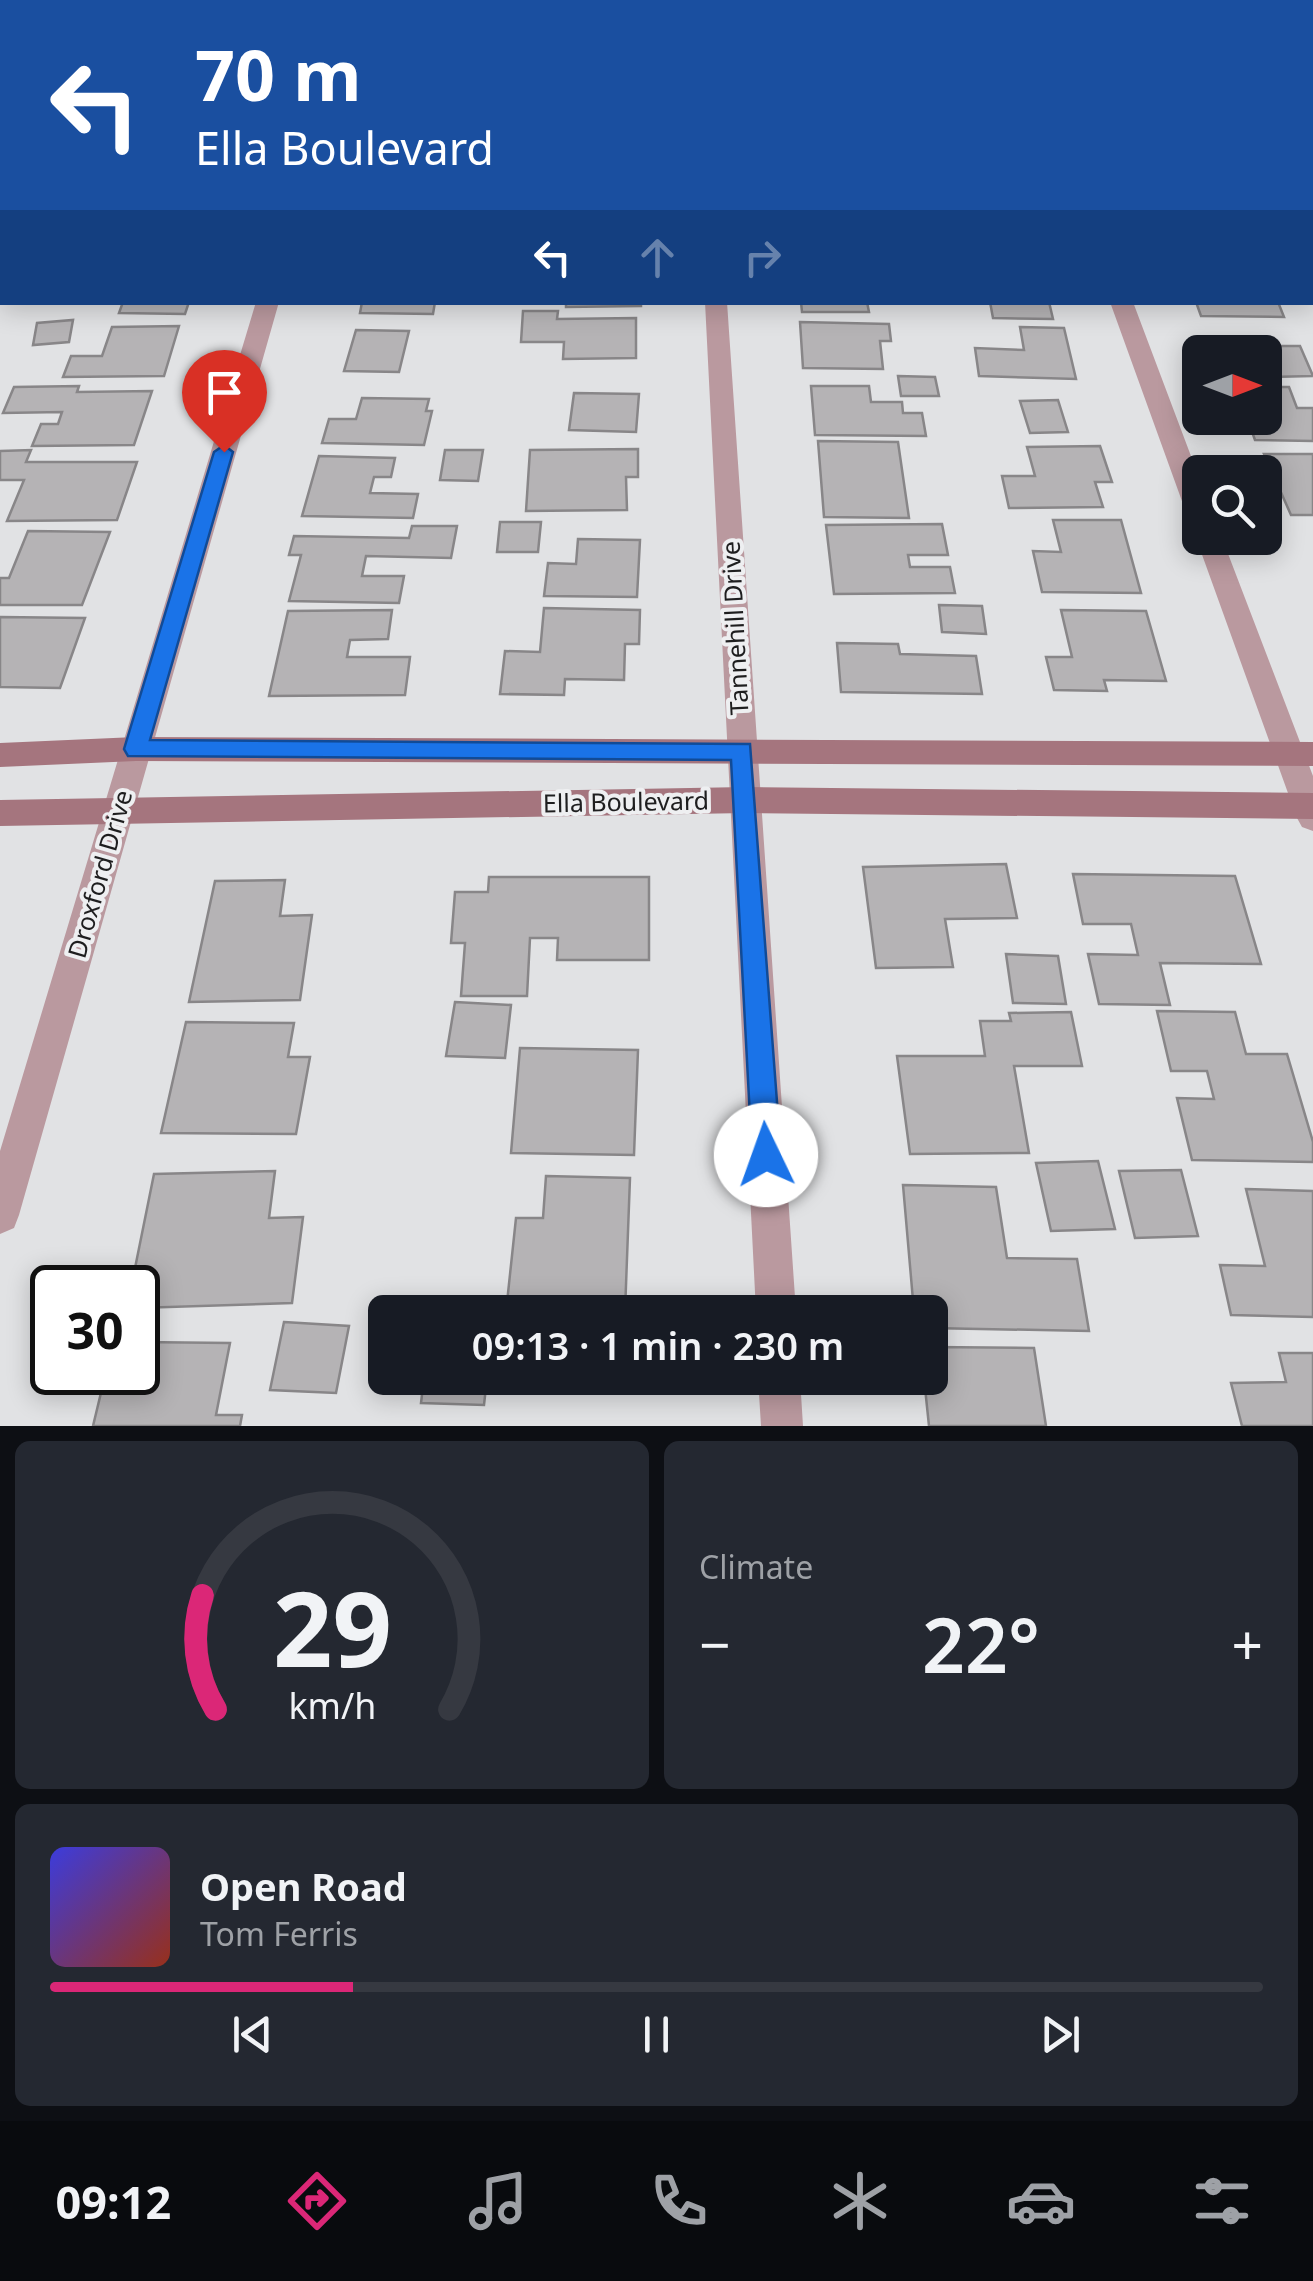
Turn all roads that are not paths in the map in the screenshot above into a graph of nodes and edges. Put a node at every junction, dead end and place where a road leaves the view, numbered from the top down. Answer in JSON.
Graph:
{"nodes":[{"id":1,"x":267,"y":305,"type":"edge"},
{"id":2,"x":716,"y":305,"type":"edge"},
{"id":3,"x":1122,"y":305,"type":"edge"},
{"id":4,"x":1182,"y":466,"type":"edge"},
{"id":5,"x":1215,"y":555,"type":"edge"},
{"id":6,"x":136,"y":749,"type":"junction"},
{"id":7,"x":742,"y":751,"type":"junction"},
{"id":8,"x":1301,"y":754,"type":"edge"},
{"id":9,"x":0,"y":755,"type":"edge"},
{"id":10,"x":746,"y":800,"type":"junction"},
{"id":11,"x":119,"y":808,"type":"junction"},
{"id":12,"x":1312,"y":810,"type":"edge"},
{"id":13,"x":0,"y":813,"type":"edge"},
{"id":14,"x":0,"y":1216,"type":"edge"},
{"id":15,"x":775,"y":1295,"type":"edge"},
{"id":16,"x":781,"y":1395,"type":"edge"},
{"id":17,"x":782,"y":1426,"type":"edge"}],
"edges":[{"from":1,"to":6,"type":"street","name":"Droxford Drive"},
{"from":2,"to":7,"type":"street","name":"Tannehill Drive"},
{"from":3,"to":4,"type":"street"},
{"from":5,"to":8,"type":"street"},
{"from":6,"to":7,"type":"main road","name":"Ella Boulevard"},
{"from":6,"to":9,"type":"main road","name":"Ella Boulevard"},
{"from":6,"to":11,"type":"street","name":"Droxford Drive"},
{"from":7,"to":8,"type":"main road","name":"Ella Boulevard"},
{"from":7,"to":10,"type":"street","name":"Tannehill Drive"},
{"from":8,"to":12,"type":"street"},
{"from":10,"to":11,"type":"main road","name":"Ella Boulevard"},
{"from":10,"to":12,"type":"main road","name":"Ella Boulevard"},
{"from":10,"to":15,"type":"street","name":"Tannehill Drive"},
{"from":11,"to":13,"type":"main road","name":"Ella Boulevard"},
{"from":11,"to":14,"type":"street","name":"Droxford Drive"},
{"from":16,"to":17,"type":"street"}]}
